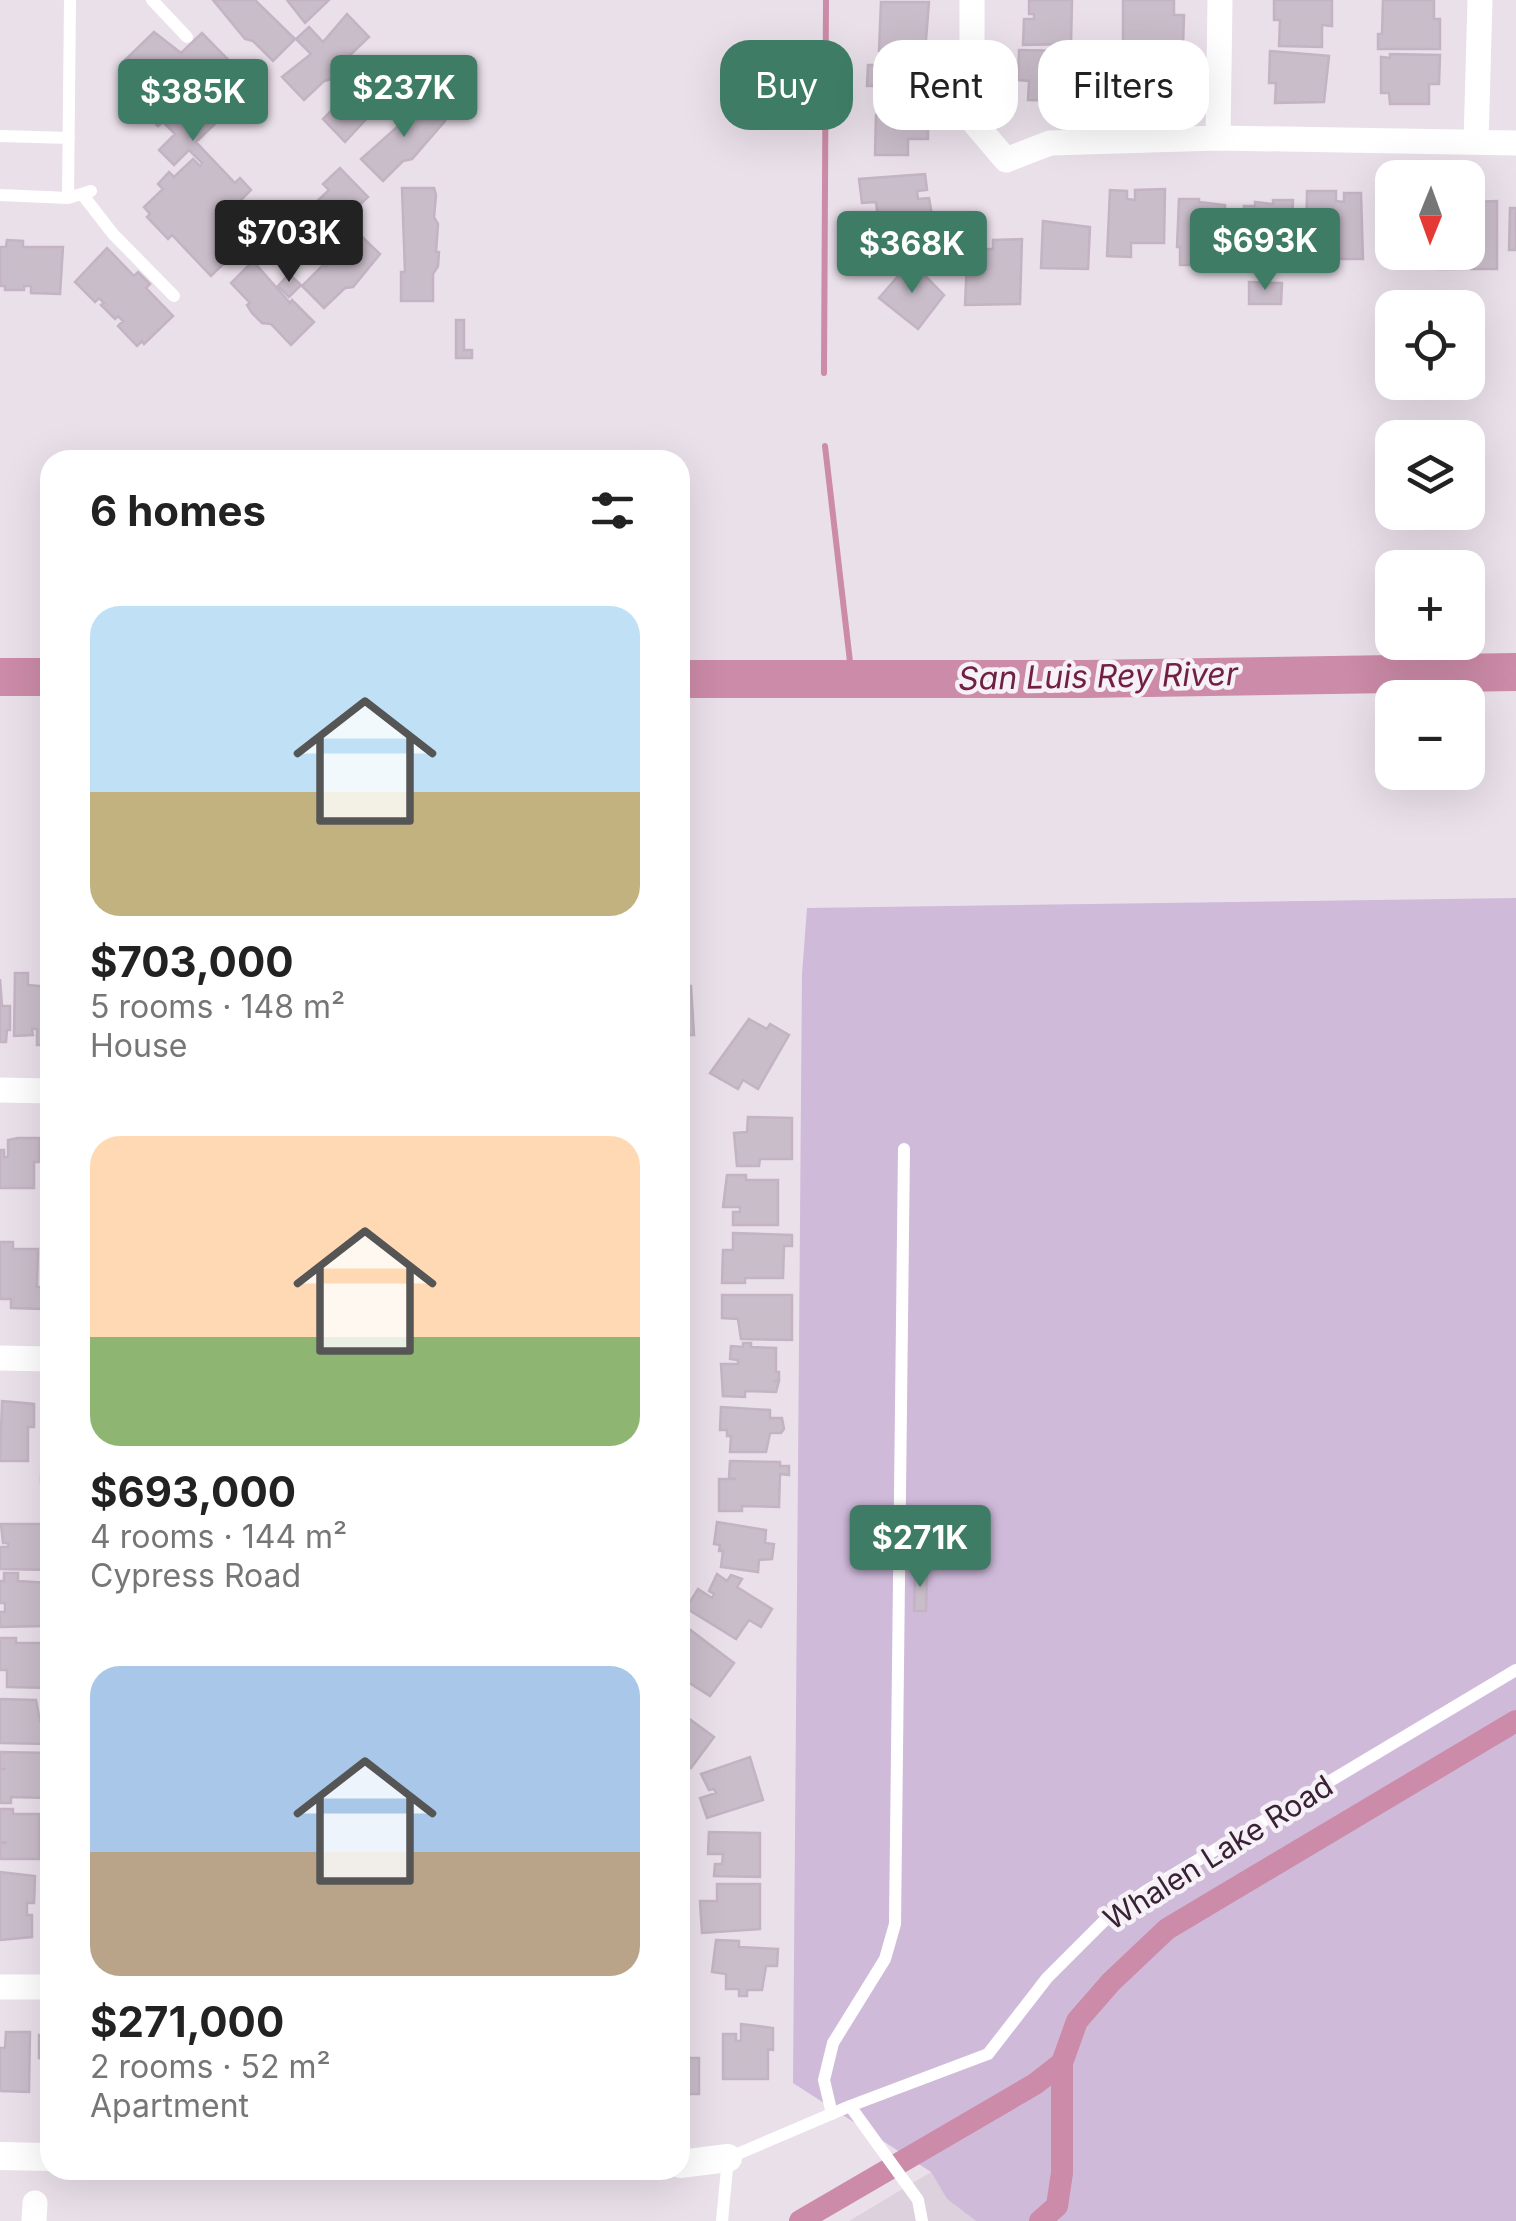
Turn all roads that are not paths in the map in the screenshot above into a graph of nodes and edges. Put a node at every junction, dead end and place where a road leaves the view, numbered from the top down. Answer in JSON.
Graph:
{"nodes":[{"id":1,"x":70,"y":0,"type":"edge"},
{"id":2,"x":152,"y":0,"type":"edge"},
{"id":3,"x":972,"y":0,"type":"edge"},
{"id":4,"x":1220,"y":0,"type":"edge"},
{"id":5,"x":1480,"y":0,"type":"edge"},
{"id":6,"x":187,"y":37,"type":"dead end"},
{"id":7,"x":0,"y":136,"type":"edge"},
{"id":8,"x":69,"y":138,"type":"junction"},
{"id":9,"x":1218,"y":138,"type":"junction"},
{"id":10,"x":1476,"y":142,"type":"junction"},
{"id":11,"x":1516,"y":143,"type":"edge"},
{"id":12,"x":80,"y":194,"type":"junction"},
{"id":13,"x":0,"y":195,"type":"edge"},
{"id":14,"x":174,"y":296,"type":"dead end"},
{"id":15,"x":0,"y":1090,"type":"edge"},
{"id":16,"x":40,"y":1090,"type":"edge"},
{"id":17,"x":904,"y":1148,"type":"dead end"},
{"id":18,"x":0,"y":1358,"type":"edge"},
{"id":19,"x":40,"y":1359,"type":"edge"},
{"id":20,"x":1516,"y":1670,"type":"edge"},
{"id":21,"x":0,"y":1987,"type":"edge"},
{"id":22,"x":40,"y":1988,"type":"edge"},
{"id":23,"x":850,"y":2106,"type":"junction"},
{"id":24,"x":832,"y":2114,"type":"junction"},
{"id":25,"x":0,"y":2156,"type":"edge"},
{"id":26,"x":40,"y":2157,"type":"edge"},
{"id":27,"x":728,"y":2158,"type":"junction"},
{"id":28,"x":690,"y":2163,"type":"edge"},
{"id":29,"x":722,"y":2221,"type":"edge"},
{"id":30,"x":922,"y":2221,"type":"edge"}],
"edges":[{"from":1,"to":8,"type":"lane"},
{"from":2,"to":6,"type":"lane"},
{"from":3,"to":9,"type":"street"},
{"from":4,"to":9,"type":"street"},
{"from":5,"to":10,"type":"street"},
{"from":7,"to":8,"type":"lane"},
{"from":8,"to":12,"type":"lane"},
{"from":9,"to":10,"type":"street"},
{"from":10,"to":11,"type":"street"},
{"from":12,"to":13,"type":"lane"},
{"from":12,"to":14,"type":"lane"},
{"from":15,"to":16,"type":"street"},
{"from":17,"to":24,"type":"lane"},
{"from":18,"to":19,"type":"street"},
{"from":20,"to":23,"type":"lane","name":"Whalen Lake Road"},
{"from":21,"to":22,"type":"street"},
{"from":23,"to":24,"type":"lane","name":"Whalen Lake Road"},
{"from":23,"to":30,"type":"lane"},
{"from":24,"to":27,"type":"lane","name":"Whalen Lake Road"},
{"from":25,"to":26,"type":"street"},
{"from":27,"to":28,"type":"street"},
{"from":27,"to":29,"type":"lane"}]}
